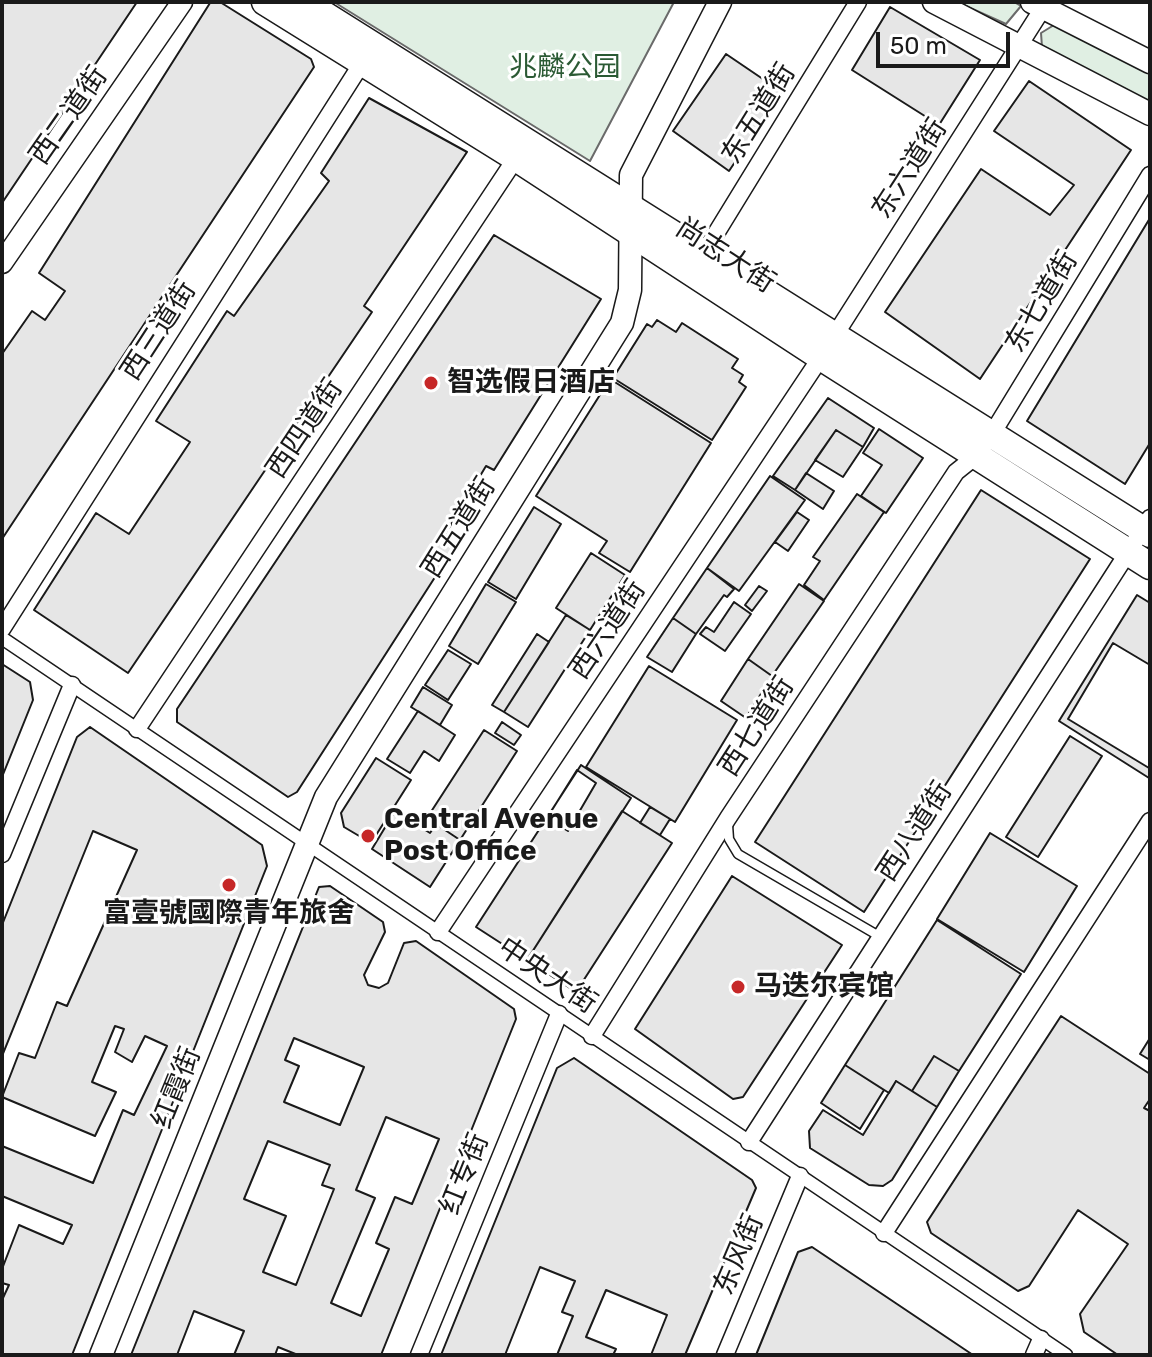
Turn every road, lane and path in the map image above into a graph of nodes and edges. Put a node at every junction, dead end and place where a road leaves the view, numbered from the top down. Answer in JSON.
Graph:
{"nodes":[{"id":1,"x":182,"y":2,"type":"edge"},
{"id":2,"x":265,"y":2,"type":"edge"},
{"id":3,"x":304,"y":2,"type":"edge"},
{"id":4,"x":720,"y":2,"type":"edge"},
{"id":5,"x":858,"y":2,"type":"edge"},
{"id":6,"x":934,"y":2,"type":"edge"},
{"id":7,"x":1037,"y":5,"type":"edge"},
{"id":8,"x":1019,"y":47,"type":"junction"},
{"id":9,"x":1150,"y":62,"type":"edge"},
{"id":10,"x":362,"y":63,"type":"junction"},
{"id":11,"x":1150,"y":114,"type":"edge"},
{"id":12,"x":516,"y":158,"type":"junction"},
{"id":13,"x":1150,"y":175,"type":"edge"},
{"id":14,"x":631,"y":208,"type":"junction"},
{"id":15,"x":632,"y":235,"type":"junction"},
{"id":16,"x":704,"y":253,"type":"junction"},
{"id":17,"x":2,"y":263,"type":"edge"},
{"id":18,"x":827,"y":346,"type":"junction"},
{"id":19,"x":984,"y":445,"type":"junction"},
{"id":20,"x":1148,"y":527,"type":"edge"},
{"id":21,"x":1128,"y":552,"type":"junction"},
{"id":22,"x":1150,"y":566,"type":"edge"},
{"id":23,"x":2,"y":629,"type":"edge"},
{"id":24,"x":2,"y":638,"type":"edge"},
{"id":25,"x":72,"y":685,"type":"junction"},
{"id":26,"x":137,"y":729,"type":"junction"},
{"id":27,"x":728,"y":818,"type":"junction"},
{"id":28,"x":1150,"y":821,"type":"edge"},
{"id":29,"x":308,"y":844,"type":"junction"},
{"id":30,"x":2,"y":854,"type":"edge"},
{"id":31,"x":438,"y":932,"type":"junction"},
{"id":32,"x":879,"y":936,"type":"junction"},
{"id":33,"x":559,"y":1014,"type":"junction"},
{"id":34,"x":592,"y":1036,"type":"junction"},
{"id":35,"x":749,"y":1142,"type":"junction"},
{"id":36,"x":800,"y":1176,"type":"junction"},
{"id":37,"x":884,"y":1233,"type":"junction"},
{"id":38,"x":1041,"y":1339,"type":"junction"},
{"id":39,"x":101,"y":1355,"type":"edge"},
{"id":40,"x":419,"y":1355,"type":"edge"},
{"id":41,"x":725,"y":1355,"type":"edge"},
{"id":42,"x":1034,"y":1355,"type":"edge"},
{"id":43,"x":1066,"y":1355,"type":"edge"}],
"edges":[{"from":1,"to":17,"type":"street","name":"西二道街"},
{"from":2,"to":10,"type":"main road","name":"尚志大街"},
{"from":3,"to":14,"type":"main road","name":"尚志大街"},
{"from":4,"to":14,"type":"main road","name":"西五道街"},
{"from":5,"to":16,"type":"street","name":"东五道街"},
{"from":6,"to":8,"type":"main road"},
{"from":7,"to":8,"type":"street","name":"东六道街"},
{"from":7,"to":9,"type":"main road"},
{"from":8,"to":11,"type":"main road"},
{"from":8,"to":18,"type":"street","name":"东六道街"},
{"from":10,"to":12,"type":"main road","name":"尚志大街"},
{"from":10,"to":23,"type":"street","name":"西三道街"},
{"from":12,"to":15,"type":"main road","name":"尚志大街"},
{"from":12,"to":26,"type":"street","name":"西四道街"},
{"from":13,"to":19,"type":"street","name":"东七道街"},
{"from":14,"to":15,"type":"main road","name":"西五道街"},
{"from":14,"to":16,"type":"main road","name":"尚志大街"},
{"from":15,"to":18,"type":"main road","name":"尚志大街"},
{"from":15,"to":29,"type":"main road","name":"西五道街"},
{"from":16,"to":18,"type":"main road","name":"尚志大街"},
{"from":18,"to":19,"type":"main road","name":"尚志大街"},
{"from":18,"to":31,"type":"street","name":"西六道街"},
{"from":19,"to":20,"type":"main road","name":"尚志大街"},
{"from":19,"to":21,"type":"main road","name":"尚志大街"},
{"from":19,"to":27,"type":"street","name":"西七道街"},
{"from":20,"to":21,"type":"street","name":"西八道街"},
{"from":21,"to":22,"type":"main road","name":"尚志大街"},
{"from":21,"to":32,"type":"street","name":"西八道街"},
{"from":24,"to":25,"type":"street","name":"中央大街"},
{"from":25,"to":26,"type":"street","name":"中央大街"},
{"from":25,"to":30,"type":"street"},
{"from":26,"to":29,"type":"street","name":"中央大街"},
{"from":27,"to":32,"type":"lane"},
{"from":27,"to":34,"type":"street","name":"西七道街"},
{"from":28,"to":37,"type":"street"},
{"from":29,"to":31,"type":"street","name":"中央大街"},
{"from":29,"to":39,"type":"main road","name":"红霞街"},
{"from":31,"to":33,"type":"street","name":"中央大街"},
{"from":32,"to":35,"type":"street","name":"西八道街"},
{"from":33,"to":34,"type":"street","name":"中央大街"},
{"from":33,"to":40,"type":"street","name":"红专街"},
{"from":34,"to":35,"type":"street","name":"中央大街"},
{"from":35,"to":36,"type":"street","name":"中央大街"},
{"from":36,"to":37,"type":"street","name":"中央大街"},
{"from":36,"to":41,"type":"street","name":"东风街"},
{"from":37,"to":38,"type":"street","name":"中央大街"},
{"from":38,"to":42,"type":"street"},
{"from":38,"to":43,"type":"street","name":"中央大街"}]}
